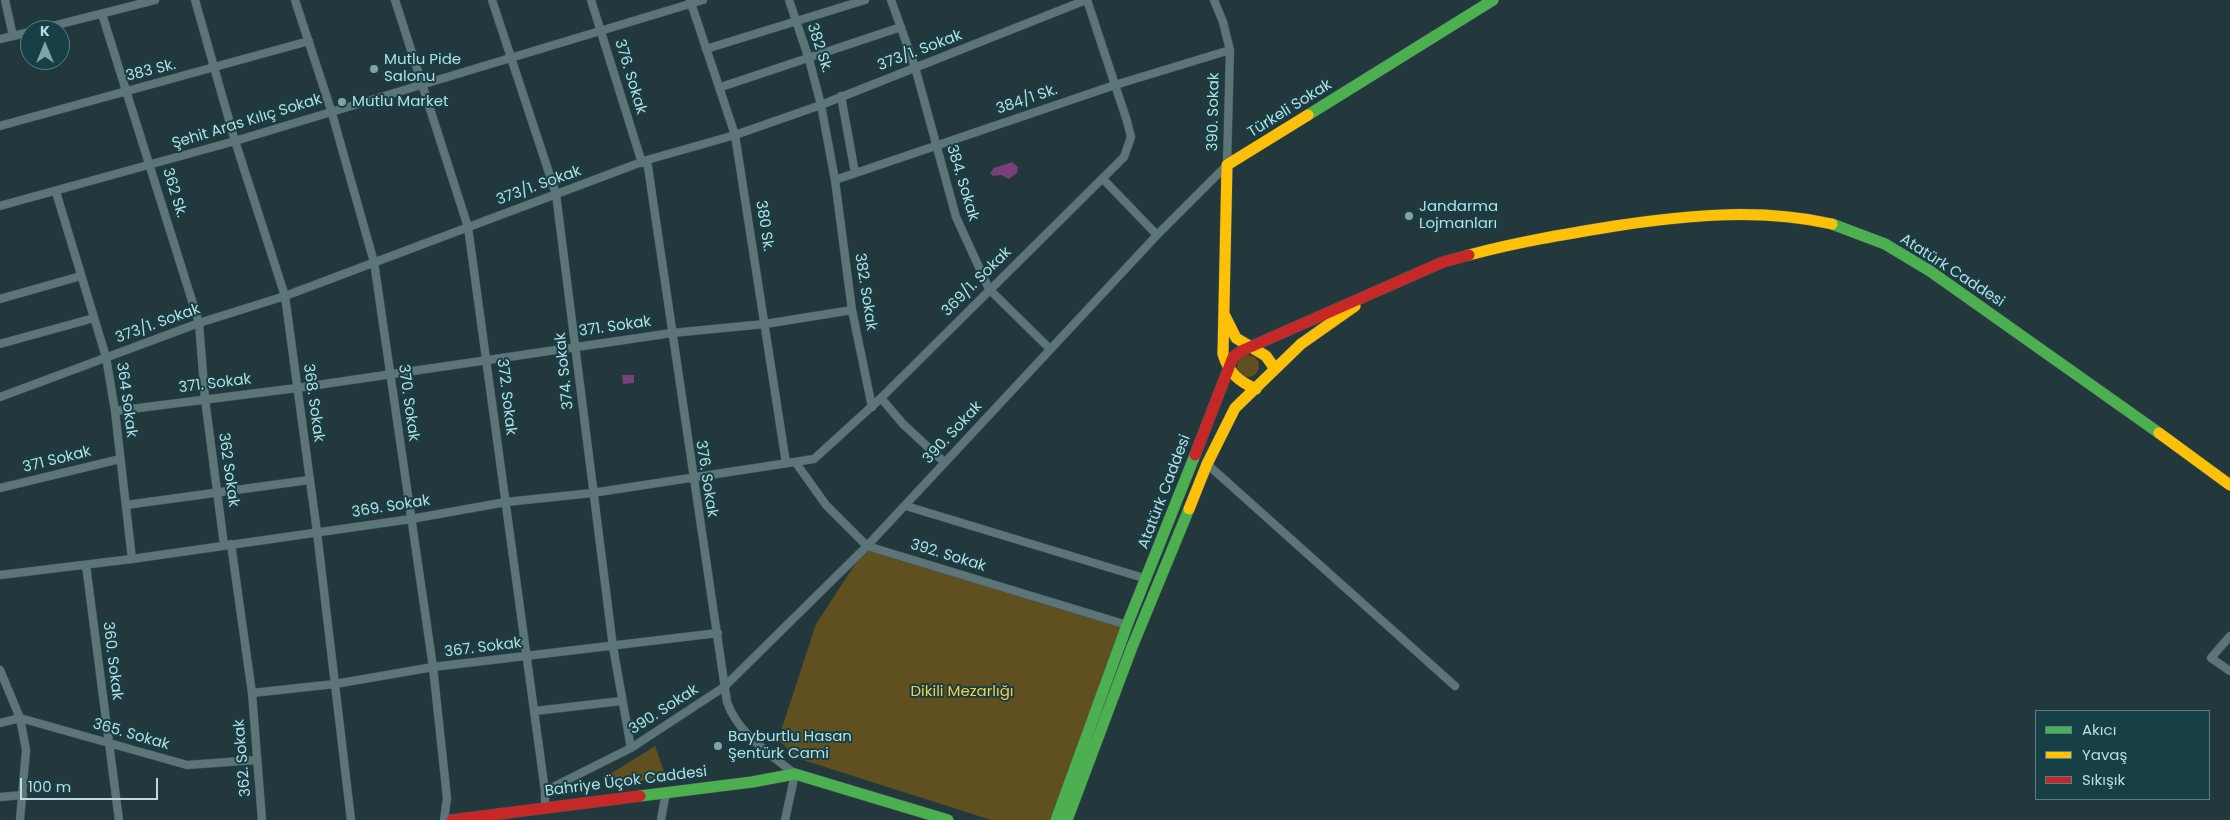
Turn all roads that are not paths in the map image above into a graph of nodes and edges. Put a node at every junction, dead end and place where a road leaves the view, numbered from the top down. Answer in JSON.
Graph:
{"nodes":[{"id":1,"x":5,"y":0,"type":"edge"},
{"id":2,"x":155,"y":0,"type":"edge"},
{"id":3,"x":195,"y":0,"type":"edge"},
{"id":4,"x":295,"y":0,"type":"edge"},
{"id":5,"x":395,"y":0,"type":"edge"},
{"id":6,"x":492,"y":0,"type":"edge"},
{"id":7,"x":591,"y":0,"type":"edge"},
{"id":8,"x":703,"y":0,"type":"edge"},
{"id":9,"x":789,"y":0,"type":"edge"},
{"id":10,"x":866,"y":0,"type":"edge"},
{"id":11,"x":891,"y":0,"type":"edge"},
{"id":12,"x":1087,"y":0,"type":"edge"},
{"id":13,"x":1214,"y":0,"type":"edge"},
{"id":14,"x":1493,"y":0,"type":"edge"},
{"id":15,"x":691,"y":2,"type":"edge"},
{"id":16,"x":102,"y":14,"type":"junction"},
{"id":17,"x":70,"y":22,"type":"edge"},
{"id":18,"x":796,"y":22,"type":"junction"},
{"id":19,"x":901,"y":27,"type":"junction"},
{"id":20,"x":601,"y":29,"type":"junction"},
{"id":21,"x":20,"y":34,"type":"edge"},
{"id":22,"x":13,"y":36,"type":"junction"},
{"id":23,"x":0,"y":39,"type":"edge"},
{"id":24,"x":309,"y":42,"type":"junction"},
{"id":25,"x":706,"y":49,"type":"junction"},
{"id":26,"x":1230,"y":50,"type":"junction"},
{"id":27,"x":511,"y":58,"type":"junction"},
{"id":28,"x":809,"y":59,"type":"junction"},
{"id":29,"x":915,"y":67,"type":"junction"},
{"id":30,"x":216,"y":68,"type":"junction"},
{"id":31,"x":422,"y":84,"type":"junction"},
{"id":32,"x":1115,"y":85,"type":"junction"},
{"id":33,"x":721,"y":87,"type":"junction"},
{"id":34,"x":126,"y":92,"type":"junction"},
{"id":35,"x":841,"y":96,"type":"junction"},
{"id":36,"x":821,"y":105,"type":"junction"},
{"id":37,"x":331,"y":110,"type":"junction"},
{"id":38,"x":0,"y":126,"type":"edge"},
{"id":39,"x":735,"y":135,"type":"junction"},
{"id":40,"x":236,"y":141,"type":"junction"},
{"id":41,"x":937,"y":146,"type":"junction"},
{"id":42,"x":644,"y":162,"type":"junction"},
{"id":43,"x":151,"y":165,"type":"junction"},
{"id":44,"x":1227,"y":165,"type":"junction"},
{"id":45,"x":856,"y":173,"type":"junction"},
{"id":46,"x":1102,"y":179,"type":"junction"},
{"id":47,"x":835,"y":180,"type":"junction"},
{"id":48,"x":56,"y":192,"type":"junction"},
{"id":49,"x":556,"y":194,"type":"junction"},
{"id":50,"x":0,"y":206,"type":"edge"},
{"id":51,"x":468,"y":227,"type":"junction"},
{"id":52,"x":1157,"y":235,"type":"junction"},
{"id":53,"x":374,"y":262,"type":"junction"},
{"id":54,"x":81,"y":276,"type":"junction"},
{"id":55,"x":1409,"y":276,"type":"junction"},
{"id":56,"x":989,"y":289,"type":"junction"},
{"id":57,"x":285,"y":296,"type":"junction"},
{"id":58,"x":0,"y":300,"type":"edge"},
{"id":59,"x":852,"y":310,"type":"junction"},
{"id":60,"x":1223,"y":312,"type":"junction"},
{"id":61,"x":94,"y":318,"type":"junction"},
{"id":62,"x":199,"y":323,"type":"junction"},
{"id":63,"x":766,"y":324,"type":"junction"},
{"id":64,"x":672,"y":333,"type":"junction"},
{"id":65,"x":0,"y":344,"type":"edge"},
{"id":66,"x":576,"y":346,"type":"junction"},
{"id":67,"x":1251,"y":346,"type":"junction"},
{"id":68,"x":1050,"y":349,"type":"junction"},
{"id":69,"x":106,"y":357,"type":"junction"},
{"id":70,"x":487,"y":360,"type":"junction"},
{"id":71,"x":1275,"y":369,"type":"junction"},
{"id":72,"x":1227,"y":371,"type":"junction"},
{"id":73,"x":390,"y":374,"type":"junction"},
{"id":74,"x":297,"y":388,"type":"junction"},
{"id":75,"x":1256,"y":389,"type":"junction"},
{"id":76,"x":0,"y":397,"type":"edge"},
{"id":77,"x":881,"y":398,"type":"junction"},
{"id":78,"x":205,"y":399,"type":"junction"},
{"id":79,"x":872,"y":407,"type":"junction"},
{"id":80,"x":115,"y":411,"type":"junction"},
{"id":81,"x":120,"y":459,"type":"junction"},
{"id":82,"x":944,"y":462,"type":"junction"},
{"id":83,"x":786,"y":463,"type":"junction"},
{"id":84,"x":796,"y":463,"type":"junction"},
{"id":85,"x":1207,"y":464,"type":"junction"},
{"id":86,"x":692,"y":479,"type":"junction"},
{"id":87,"x":309,"y":480,"type":"junction"},
{"id":88,"x":2230,"y":485,"type":"edge"},
{"id":89,"x":0,"y":488,"type":"edge"},
{"id":90,"x":217,"y":492,"type":"junction"},
{"id":91,"x":592,"y":493,"type":"junction"},
{"id":92,"x":506,"y":502,"type":"junction"},
{"id":93,"x":126,"y":505,"type":"junction"},
{"id":94,"x":906,"y":506,"type":"junction"},
{"id":95,"x":411,"y":519,"type":"junction"},
{"id":96,"x":317,"y":532,"type":"junction"},
{"id":97,"x":228,"y":545,"type":"junction"},
{"id":98,"x":867,"y":546,"type":"junction"},
{"id":99,"x":132,"y":559,"type":"junction"},
{"id":100,"x":86,"y":565,"type":"junction"},
{"id":101,"x":0,"y":575,"type":"edge"},
{"id":102,"x":1147,"y":579,"type":"junction"},
{"id":103,"x":1127,"y":625,"type":"junction"},
{"id":104,"x":718,"y":633,"type":"junction"},
{"id":105,"x":2230,"y":636,"type":"edge"},
{"id":106,"x":613,"y":647,"type":"junction"},
{"id":107,"x":527,"y":656,"type":"junction"},
{"id":108,"x":433,"y":667,"type":"junction"},
{"id":109,"x":0,"y":670,"type":"edge"},
{"id":110,"x":2230,"y":671,"type":"edge"},
{"id":111,"x":335,"y":684,"type":"junction"},
{"id":112,"x":1454,"y":686,"type":"dead end"},
{"id":113,"x":724,"y":687,"type":"junction"},
{"id":114,"x":252,"y":693,"type":"junction"},
{"id":115,"x":621,"y":701,"type":"junction"},
{"id":116,"x":534,"y":711,"type":"junction"},
{"id":117,"x":20,"y":718,"type":"junction"},
{"id":118,"x":0,"y":723,"type":"edge"},
{"id":119,"x":109,"y":742,"type":"junction"},
{"id":120,"x":631,"y":748,"type":"junction"},
{"id":121,"x":256,"y":760,"type":"junction"},
{"id":122,"x":795,"y":774,"type":"junction"},
{"id":123,"x":545,"y":791,"type":"junction"},
{"id":124,"x":666,"y":792,"type":"junction"},
{"id":125,"x":24,"y":794,"type":"junction"},
{"id":126,"x":0,"y":797,"type":"edge"},
{"id":127,"x":545,"y":808,"type":"junction"},
{"id":128,"x":20,"y":820,"type":"edge"},
{"id":129,"x":119,"y":820,"type":"edge"},
{"id":130,"x":262,"y":820,"type":"edge"},
{"id":131,"x":351,"y":820,"type":"edge"},
{"id":132,"x":444,"y":820,"type":"edge"},
{"id":133,"x":452,"y":820,"type":"edge"},
{"id":134,"x":661,"y":820,"type":"edge"},
{"id":135,"x":785,"y":820,"type":"edge"},
{"id":136,"x":948,"y":820,"type":"edge"},
{"id":137,"x":1056,"y":820,"type":"edge"},
{"id":138,"x":1066,"y":820,"type":"edge"}],
"edges":[{"from":1,"to":22,"type":"street"},
{"from":2,"to":16,"type":"street"},
{"from":3,"to":30,"type":"street","name":"368. Sokak"},
{"from":4,"to":24,"type":"street","name":"370. Sokak"},
{"from":5,"to":31,"type":"street","name":"372. Sokak"},
{"from":6,"to":27,"type":"street","name":"374. Sokak"},
{"from":7,"to":20,"type":"street","name":"376. Sokak"},
{"from":8,"to":15,"type":"street","name":"Şehit Aras Kılıç Sokak"},
{"from":9,"to":18,"type":"street","name":"382 Sk."},
{"from":10,"to":18,"type":"street"},
{"from":11,"to":19,"type":"street","name":"384. Sokak"},
{"from":12,"to":29,"type":"street","name":"373/1. Sokak"},
{"from":12,"to":32,"type":"street","name":"369/1. Sokak"},
{"from":13,"to":26,"type":"street","name":"390. Sokak"},
{"from":14,"to":44,"type":"main road","name":"Türkeli Sokak"},
{"from":15,"to":20,"type":"street","name":"Şehit Aras Kılıç Sokak"},
{"from":15,"to":25,"type":"street","name":"380 Sk."},
{"from":16,"to":17,"type":"street"},
{"from":16,"to":34,"type":"street","name":"362 Sk."},
{"from":18,"to":25,"type":"street"},
{"from":18,"to":28,"type":"street","name":"382 Sk."},
{"from":19,"to":28,"type":"street"},
{"from":19,"to":29,"type":"street","name":"384. Sokak"},
{"from":20,"to":27,"type":"street","name":"Şehit Aras Kılıç Sokak"},
{"from":20,"to":42,"type":"street","name":"376. Sokak"},
{"from":21,"to":22,"type":"street"},
{"from":22,"to":23,"type":"street"},
{"from":24,"to":30,"type":"street","name":"383 Sk."},
{"from":24,"to":37,"type":"street","name":"370. Sokak"},
{"from":25,"to":33,"type":"street","name":"380 Sk."},
{"from":26,"to":32,"type":"street","name":"384/1 Sk."},
{"from":26,"to":44,"type":"street","name":"390. Sokak"},
{"from":27,"to":31,"type":"street","name":"Şehit Aras Kılıç Sokak"},
{"from":27,"to":49,"type":"street","name":"374. Sokak"},
{"from":28,"to":33,"type":"street"},
{"from":28,"to":36,"type":"street","name":"382 Sk."},
{"from":29,"to":35,"type":"street","name":"373/1. Sokak"},
{"from":29,"to":41,"type":"street","name":"384. Sokak"},
{"from":30,"to":34,"type":"street","name":"383 Sk."},
{"from":30,"to":40,"type":"street","name":"368. Sokak"},
{"from":31,"to":37,"type":"street","name":"Şehit Aras Kılıç Sokak"},
{"from":31,"to":51,"type":"street","name":"372. Sokak"},
{"from":32,"to":41,"type":"street","name":"384/1 Sk."},
{"from":32,"to":46,"type":"street","name":"369/1. Sokak"},
{"from":33,"to":39,"type":"street","name":"380 Sk."},
{"from":34,"to":38,"type":"street","name":"383 Sk."},
{"from":34,"to":43,"type":"street","name":"362 Sk."},
{"from":35,"to":36,"type":"street","name":"373/1. Sokak"},
{"from":35,"to":45,"type":"street"},
{"from":36,"to":39,"type":"street","name":"373/1. Sokak"},
{"from":36,"to":47,"type":"street","name":"382 Sk."},
{"from":37,"to":40,"type":"street","name":"Şehit Aras Kılıç Sokak"},
{"from":37,"to":53,"type":"street","name":"370. Sokak"},
{"from":39,"to":42,"type":"street","name":"373/1. Sokak"},
{"from":39,"to":63,"type":"street","name":"380 Sk."},
{"from":40,"to":43,"type":"street","name":"Şehit Aras Kılıç Sokak"},
{"from":40,"to":57,"type":"street","name":"368. Sokak"},
{"from":41,"to":45,"type":"street","name":"384/1 Sk."},
{"from":41,"to":56,"type":"street","name":"384. Sokak"},
{"from":42,"to":49,"type":"street","name":"373/1. Sokak"},
{"from":42,"to":64,"type":"street","name":"376. Sokak"},
{"from":43,"to":48,"type":"street","name":"Şehit Aras Kılıç Sokak"},
{"from":43,"to":62,"type":"street","name":"362 Sk."},
{"from":44,"to":52,"type":"street","name":"390. Sokak"},
{"from":44,"to":60,"type":"main road"},
{"from":45,"to":47,"type":"street","name":"384/1 Sk."},
{"from":46,"to":52,"type":"street"},
{"from":46,"to":56,"type":"street","name":"369/1. Sokak"},
{"from":47,"to":59,"type":"street","name":"382. Sokak"},
{"from":48,"to":50,"type":"street","name":"Şehit Aras Kılıç Sokak"},
{"from":48,"to":54,"type":"street","name":"364 Sokak"},
{"from":49,"to":51,"type":"street","name":"373/1. Sokak"},
{"from":49,"to":66,"type":"street","name":"374. Sokak"},
{"from":51,"to":53,"type":"street","name":"373/1. Sokak"},
{"from":51,"to":70,"type":"street","name":"372. Sokak"},
{"from":52,"to":68,"type":"street","name":"390. Sokak"},
{"from":53,"to":57,"type":"street","name":"373/1. Sokak"},
{"from":53,"to":73,"type":"street","name":"370. Sokak"},
{"from":54,"to":58,"type":"street"},
{"from":54,"to":61,"type":"street","name":"364 Sokak"},
{"from":55,"to":67,"type":"main road","name":"Atatürk Caddesi"},
{"from":55,"to":71,"type":"main road","name":"Atatürk Caddesi"},
{"from":55,"to":88,"type":"main road","name":"Atatürk Caddesi"},
{"from":56,"to":68,"type":"street","name":"384. Sokak"},
{"from":56,"to":77,"type":"street","name":"369/1. Sokak"},
{"from":57,"to":62,"type":"street","name":"373/1. Sokak"},
{"from":57,"to":74,"type":"street","name":"368. Sokak"},
{"from":59,"to":63,"type":"street","name":"371. Sokak"},
{"from":59,"to":79,"type":"street","name":"382. Sokak"},
{"from":60,"to":67,"type":"main road"},
{"from":60,"to":72,"type":"main road"},
{"from":61,"to":65,"type":"street"},
{"from":61,"to":69,"type":"street","name":"364 Sokak"},
{"from":62,"to":69,"type":"street","name":"373/1. Sokak"},
{"from":62,"to":78,"type":"street","name":"362 Sk."},
{"from":63,"to":64,"type":"street","name":"371. Sokak"},
{"from":63,"to":83,"type":"street","name":"380 Sk."},
{"from":64,"to":66,"type":"street","name":"371. Sokak"},
{"from":64,"to":86,"type":"street","name":"376. Sokak"},
{"from":66,"to":70,"type":"street","name":"371. Sokak"},
{"from":66,"to":91,"type":"street","name":"374. Sokak"},
{"from":67,"to":71,"type":"main road"},
{"from":67,"to":72,"type":"main road","name":"Atatürk Caddesi"},
{"from":68,"to":82,"type":"street","name":"390. Sokak"},
{"from":69,"to":76,"type":"street","name":"373/1. Sokak"},
{"from":69,"to":80,"type":"street","name":"364 Sokak"},
{"from":70,"to":73,"type":"street","name":"371. Sokak"},
{"from":70,"to":92,"type":"street","name":"372. Sokak"},
{"from":71,"to":75,"type":"main road","name":"Atatürk Caddesi"},
{"from":72,"to":75,"type":"main road"},
{"from":72,"to":102,"type":"main road","name":"Atatürk Caddesi"},
{"from":73,"to":74,"type":"street","name":"371. Sokak"},
{"from":73,"to":95,"type":"street","name":"370. Sokak"},
{"from":74,"to":78,"type":"street","name":"371. Sokak"},
{"from":74,"to":87,"type":"street","name":"368. Sokak"},
{"from":75,"to":85,"type":"main road","name":"Atatürk Caddesi"},
{"from":77,"to":79,"type":"street","name":"369/1. Sokak"},
{"from":77,"to":82,"type":"street"},
{"from":78,"to":80,"type":"street","name":"371. Sokak"},
{"from":78,"to":90,"type":"street","name":"362 Sokak"},
{"from":79,"to":84,"type":"street","name":"369/1. Sokak"},
{"from":80,"to":81,"type":"street","name":"364 Sokak"},
{"from":81,"to":89,"type":"street","name":"371 Sokak"},
{"from":81,"to":93,"type":"street","name":"364 Sokak"},
{"from":82,"to":94,"type":"street","name":"390. Sokak"},
{"from":83,"to":84,"type":"street","name":"369/1. Sokak"},
{"from":83,"to":86,"type":"street","name":"369. Sokak"},
{"from":84,"to":98,"type":"street","name":"392. Sokak"},
{"from":85,"to":112,"type":"street"},
{"from":85,"to":138,"type":"main road","name":"Atatürk Caddesi"},
{"from":86,"to":91,"type":"street","name":"369. Sokak"},
{"from":86,"to":104,"type":"street","name":"376. Sokak"},
{"from":87,"to":90,"type":"street"},
{"from":87,"to":96,"type":"street","name":"368. Sokak"},
{"from":90,"to":93,"type":"street"},
{"from":90,"to":97,"type":"street","name":"362 Sokak"},
{"from":91,"to":92,"type":"street","name":"369. Sokak"},
{"from":91,"to":106,"type":"street","name":"374. Sokak"},
{"from":92,"to":95,"type":"street","name":"369. Sokak"},
{"from":92,"to":107,"type":"street","name":"372. Sokak"},
{"from":93,"to":99,"type":"street","name":"364 Sokak"},
{"from":94,"to":98,"type":"street","name":"390. Sokak"},
{"from":94,"to":102,"type":"street"},
{"from":95,"to":96,"type":"street","name":"369. Sokak"},
{"from":95,"to":108,"type":"street","name":"370. Sokak"},
{"from":96,"to":97,"type":"street","name":"369. Sokak"},
{"from":96,"to":111,"type":"street","name":"368. Sokak"},
{"from":97,"to":99,"type":"street","name":"369. Sokak"},
{"from":97,"to":114,"type":"street","name":"362 Sokak"},
{"from":98,"to":103,"type":"street","name":"392. Sokak"},
{"from":98,"to":113,"type":"street","name":"390. Sokak"},
{"from":99,"to":100,"type":"street","name":"369. Sokak"},
{"from":100,"to":101,"type":"street","name":"369. Sokak"},
{"from":100,"to":119,"type":"street","name":"360. Sokak"},
{"from":102,"to":103,"type":"main road","name":"Atatürk Caddesi"},
{"from":103,"to":137,"type":"main road","name":"Atatürk Caddesi"},
{"from":104,"to":106,"type":"street","name":"367. Sokak"},
{"from":104,"to":113,"type":"street","name":"376. Sokak"},
{"from":105,"to":110,"type":"street"},
{"from":106,"to":107,"type":"street","name":"367. Sokak"},
{"from":106,"to":115,"type":"street","name":"374. Sokak"},
{"from":107,"to":108,"type":"street","name":"367. Sokak"},
{"from":107,"to":116,"type":"street","name":"372. Sokak"},
{"from":108,"to":111,"type":"street","name":"367. Sokak"},
{"from":108,"to":132,"type":"street","name":"370. Sokak"},
{"from":109,"to":117,"type":"street"},
{"from":111,"to":114,"type":"street","name":"367. Sokak"},
{"from":111,"to":131,"type":"street","name":"368. Sokak"},
{"from":113,"to":120,"type":"street","name":"390. Sokak"},
{"from":113,"to":122,"type":"street","name":"376. Sokak"},
{"from":114,"to":121,"type":"street","name":"362. Sokak"},
{"from":115,"to":116,"type":"street"},
{"from":115,"to":120,"type":"street","name":"374. Sokak"},
{"from":116,"to":123,"type":"street","name":"372. Sokak"},
{"from":117,"to":118,"type":"street","name":"365. Sokak"},
{"from":117,"to":119,"type":"street","name":"365. Sokak"},
{"from":117,"to":125,"type":"street"},
{"from":119,"to":121,"type":"street","name":"365. Sokak"},
{"from":119,"to":129,"type":"street","name":"360. Sokak"},
{"from":120,"to":123,"type":"street","name":"390. Sokak"},
{"from":121,"to":130,"type":"street","name":"362. Sokak"},
{"from":122,"to":124,"type":"main road","name":"Bahriye Üçok Caddesi"},
{"from":122,"to":135,"type":"street"},
{"from":122,"to":136,"type":"main road","name":"Bahriye Üçok Caddesi"},
{"from":123,"to":127,"type":"street","name":"372. Sokak"},
{"from":124,"to":127,"type":"main road","name":"Bahriye Üçok Caddesi"},
{"from":124,"to":134,"type":"street"},
{"from":125,"to":126,"type":"street"},
{"from":125,"to":128,"type":"street"},
{"from":127,"to":133,"type":"main road","name":"Bahriye Üçok Caddesi"}]}
